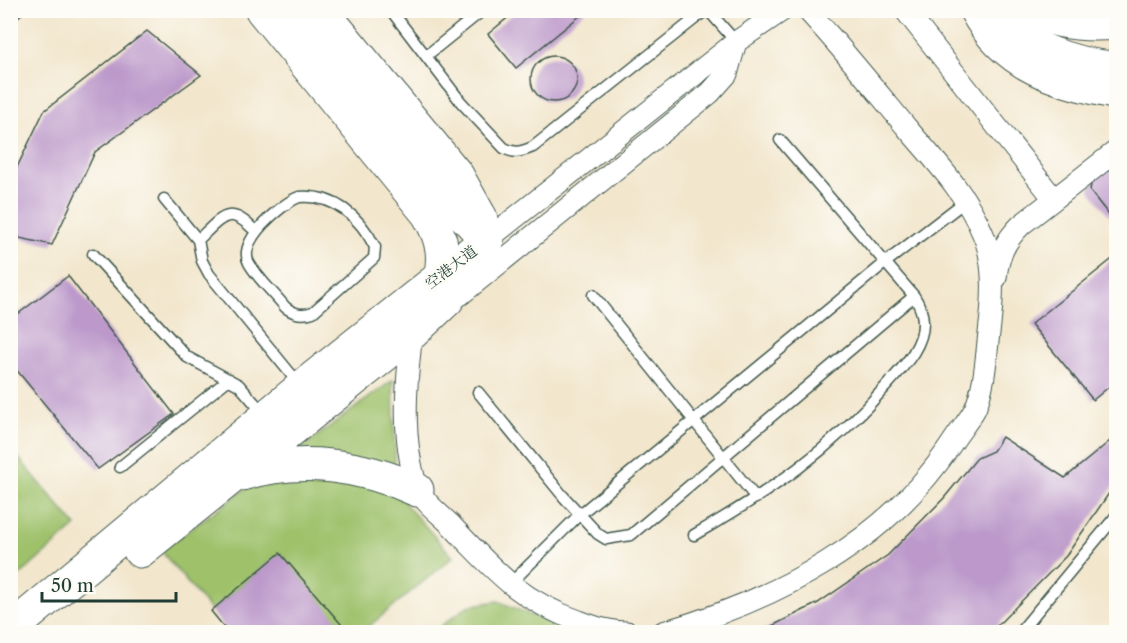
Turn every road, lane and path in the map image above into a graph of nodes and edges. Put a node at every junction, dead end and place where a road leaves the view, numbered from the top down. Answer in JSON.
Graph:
{"nodes":[{"id":1,"x":262,"y":10,"type":"edge"},
{"id":2,"x":293,"y":10,"type":"edge"},
{"id":3,"x":323,"y":10,"type":"edge"},
{"id":4,"x":483,"y":10,"type":"edge"},
{"id":5,"x":707,"y":10,"type":"edge"},
{"id":6,"x":783,"y":10,"type":"edge"},
{"id":7,"x":807,"y":10,"type":"edge"},
{"id":8,"x":905,"y":10,"type":"edge"},
{"id":9,"x":974,"y":10,"type":"edge"},
{"id":10,"x":989,"y":10,"type":"edge"},
{"id":11,"x":1027,"y":10,"type":"edge"},
{"id":12,"x":1087,"y":10,"type":"edge"},
{"id":13,"x":393,"y":13,"type":"dead end"},
{"id":14,"x":1116,"y":21,"type":"edge"},
{"id":15,"x":736,"y":42,"type":"junction"},
{"id":16,"x":426,"y":56,"type":"junction"},
{"id":17,"x":1116,"y":68,"type":"edge"},
{"id":18,"x":1116,"y":94,"type":"edge"},
{"id":19,"x":780,"y":140,"type":"dead end"},
{"id":20,"x":1116,"y":151,"type":"edge"},
{"id":21,"x":437,"y":186,"type":"joint"},
{"id":22,"x":164,"y":199,"type":"dead end"},
{"id":23,"x":1054,"y":199,"type":"junction"},
{"id":24,"x":967,"y":200,"type":"junction"},
{"id":25,"x":256,"y":232,"type":"junction"},
{"id":26,"x":198,"y":240,"type":"junction"},
{"id":27,"x":487,"y":240,"type":"junction"},
{"id":28,"x":93,"y":254,"type":"dead end"},
{"id":29,"x":886,"y":262,"type":"junction"},
{"id":30,"x":441,"y":275,"type":"junction"},
{"id":31,"x":593,"y":295,"type":"dead end"},
{"id":32,"x":914,"y":296,"type":"junction"},
{"id":33,"x":993,"y":300,"type":"junction"},
{"id":34,"x":412,"y":333,"type":"junction"},
{"id":35,"x":229,"y":379,"type":"junction"},
{"id":36,"x":302,"y":387,"type":"junction"},
{"id":37,"x":478,"y":392,"type":"dead end"},
{"id":38,"x":266,"y":416,"type":"junction"},
{"id":39,"x":694,"y":420,"type":"junction"},
{"id":40,"x":724,"y":457,"type":"junction"},
{"id":41,"x":120,"y":467,"type":"dead end"},
{"id":42,"x":232,"y":477,"type":"junction"},
{"id":43,"x":417,"y":490,"type":"junction"},
{"id":44,"x":756,"y":498,"type":"junction"},
{"id":45,"x":579,"y":515,"type":"junction"},
{"id":46,"x":1116,"y":516,"type":"edge"},
{"id":47,"x":694,"y":536,"type":"dead end"},
{"id":48,"x":510,"y":585,"type":"junction"},
{"id":49,"x":10,"y":630,"type":"edge"},
{"id":50,"x":40,"y":633,"type":"edge"},
{"id":51,"x":627,"y":633,"type":"edge"},
{"id":52,"x":663,"y":633,"type":"edge"},
{"id":53,"x":1020,"y":633,"type":"edge"}],
"edges":[{"from":1,"to":30,"type":"main road"},
{"from":2,"to":21,"type":"street"},
{"from":3,"to":27,"type":"street"},
{"from":4,"to":16,"type":"lane"},
{"from":5,"to":15,"type":"lane"},
{"from":5,"to":16,"type":"lane"},
{"from":6,"to":15,"type":"street"},
{"from":7,"to":24,"type":"street"},
{"from":8,"to":23,"type":"street"},
{"from":9,"to":18,"type":"street"},
{"from":10,"to":17,"type":"street"},
{"from":11,"to":14,"type":"main road"},
{"from":12,"to":14,"type":"street"},
{"from":13,"to":16,"type":"lane"},
{"from":15,"to":27,"type":"street"},
{"from":15,"to":34,"type":"street"},
{"from":19,"to":29,"type":"lane"},
{"from":20,"to":23,"type":"street"},
{"from":21,"to":27,"type":"main road"},
{"from":22,"to":26,"type":"lane"},
{"from":23,"to":33,"type":"street"},
{"from":24,"to":29,"type":"lane"},
{"from":24,"to":33,"type":"street"},
{"from":25,"to":25,"type":"lane"},
{"from":25,"to":26,"type":"lane"},
{"from":26,"to":36,"type":"lane"},
{"from":27,"to":30,"type":"main road","name":"空港大道"},
{"from":27,"to":34,"type":"main road","name":"空港大道"},
{"from":28,"to":35,"type":"lane"},
{"from":29,"to":32,"type":"lane"},
{"from":29,"to":39,"type":"lane"},
{"from":30,"to":34,"type":"main road"},
{"from":30,"to":36,"type":"main road","name":"空港大道"},
{"from":31,"to":39,"type":"lane"},
{"from":32,"to":40,"type":"lane"},
{"from":32,"to":44,"type":"lane"},
{"from":33,"to":52,"type":"street"},
{"from":34,"to":42,"type":"main road","name":"空港大道"},
{"from":34,"to":43,"type":"street"},
{"from":35,"to":38,"type":"lane"},
{"from":35,"to":41,"type":"lane"},
{"from":36,"to":38,"type":"main road","name":"空港大道"},
{"from":37,"to":45,"type":"lane"},
{"from":38,"to":49,"type":"main road","name":"空港大道"},
{"from":39,"to":40,"type":"lane"},
{"from":39,"to":45,"type":"lane"},
{"from":40,"to":44,"type":"lane"},
{"from":40,"to":45,"type":"lane"},
{"from":42,"to":43,"type":"main road"},
{"from":42,"to":50,"type":"main road","name":"空港大道"},
{"from":43,"to":48,"type":"street"},
{"from":44,"to":47,"type":"lane"},
{"from":45,"to":48,"type":"lane"},
{"from":46,"to":53,"type":"lane"},
{"from":48,"to":51,"type":"street"}]}
